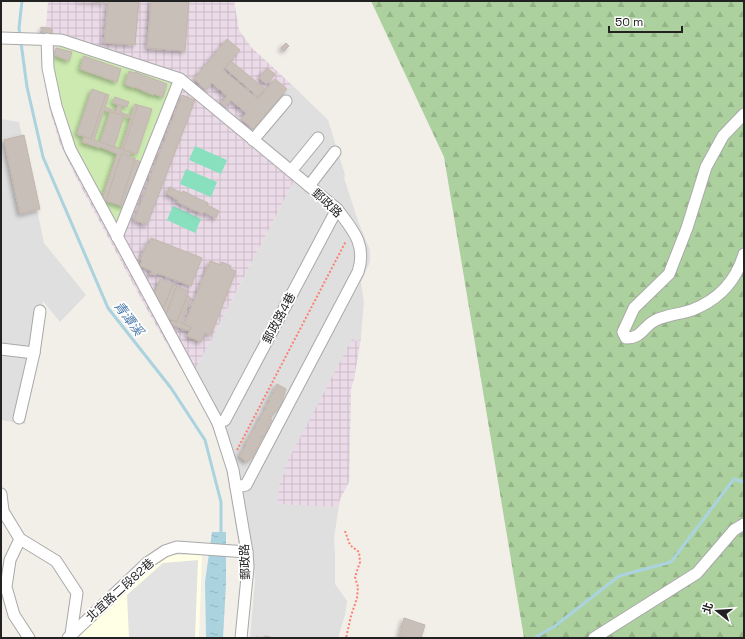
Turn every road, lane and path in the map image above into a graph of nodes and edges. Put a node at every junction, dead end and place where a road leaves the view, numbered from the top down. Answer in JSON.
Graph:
{"nodes":[{"id":1,"x":1,"y":38,"type":"edge"},
{"id":2,"x":42,"y":39,"type":"junction"},
{"id":3,"x":180,"y":79,"type":"junction"},
{"id":4,"x":286,"y":101,"type":"dead end"},
{"id":5,"x":744,"y":114,"type":"edge"},
{"id":6,"x":318,"y":138,"type":"dead end"},
{"id":7,"x":253,"y":140,"type":"junction"},
{"id":8,"x":335,"y":152,"type":"dead end"},
{"id":9,"x":291,"y":171,"type":"junction"},
{"id":10,"x":309,"y":186,"type":"junction"},
{"id":11,"x":337,"y":209,"type":"junction"},
{"id":12,"x":354,"y":232,"type":"junction"},
{"id":13,"x":117,"y":236,"type":"junction"},
{"id":14,"x":744,"y":254,"type":"edge"},
{"id":15,"x":40,"y":311,"type":"dead end"},
{"id":16,"x":1,"y":349,"type":"edge"},
{"id":17,"x":34,"y":353,"type":"junction"},
{"id":18,"x":18,"y":418,"type":"dead end"},
{"id":19,"x":218,"y":423,"type":"junction"},
{"id":20,"x":229,"y":457,"type":"junction"},
{"id":21,"x":236,"y":487,"type":"junction"},
{"id":22,"x":1,"y":494,"type":"edge"},
{"id":23,"x":744,"y":524,"type":"edge"},
{"id":24,"x":345,"y":531,"type":"dead end"},
{"id":25,"x":20,"y":539,"type":"junction"},
{"id":26,"x":247,"y":552,"type":"junction"},
{"id":27,"x":70,"y":636,"type":"edge"},
{"id":28,"x":29,"y":638,"type":"edge"},
{"id":29,"x":241,"y":638,"type":"edge"},
{"id":30,"x":346,"y":638,"type":"edge"},
{"id":31,"x":594,"y":638,"type":"edge"}],
"edges":[{"from":1,"to":2,"type":"street"},
{"from":2,"to":3,"type":"street","name":"郵政路"},
{"from":2,"to":13,"type":"street","name":"郵政路"},
{"from":3,"to":7,"type":"street","name":"郵政路"},
{"from":3,"to":13,"type":"street"},
{"from":4,"to":7,"type":"street"},
{"from":5,"to":14,"type":"street"},
{"from":6,"to":9,"type":"street"},
{"from":7,"to":9,"type":"street","name":"郵政路"},
{"from":8,"to":10,"type":"street"},
{"from":9,"to":10,"type":"street","name":"郵政路"},
{"from":10,"to":11,"type":"street","name":"郵政路"},
{"from":11,"to":12,"type":"street","name":"郵政路"},
{"from":11,"to":19,"type":"street","name":"郵政路4巷"},
{"from":12,"to":20,"type":"path"},
{"from":12,"to":21,"type":"street","name":"郵政路"},
{"from":13,"to":19,"type":"street","name":"郵政路"},
{"from":15,"to":17,"type":"street"},
{"from":16,"to":17,"type":"street"},
{"from":17,"to":18,"type":"street"},
{"from":19,"to":20,"type":"street","name":"郵政路"},
{"from":20,"to":21,"type":"street","name":"郵政路"},
{"from":21,"to":26,"type":"street","name":"郵政路"},
{"from":22,"to":25,"type":"street"},
{"from":23,"to":31,"type":"street"},
{"from":24,"to":30,"type":"path"},
{"from":25,"to":27,"type":"street"},
{"from":25,"to":28,"type":"street"},
{"from":26,"to":27,"type":"street","name":"北宜路二段82巷"},
{"from":26,"to":29,"type":"street","name":"郵政路"}]}
